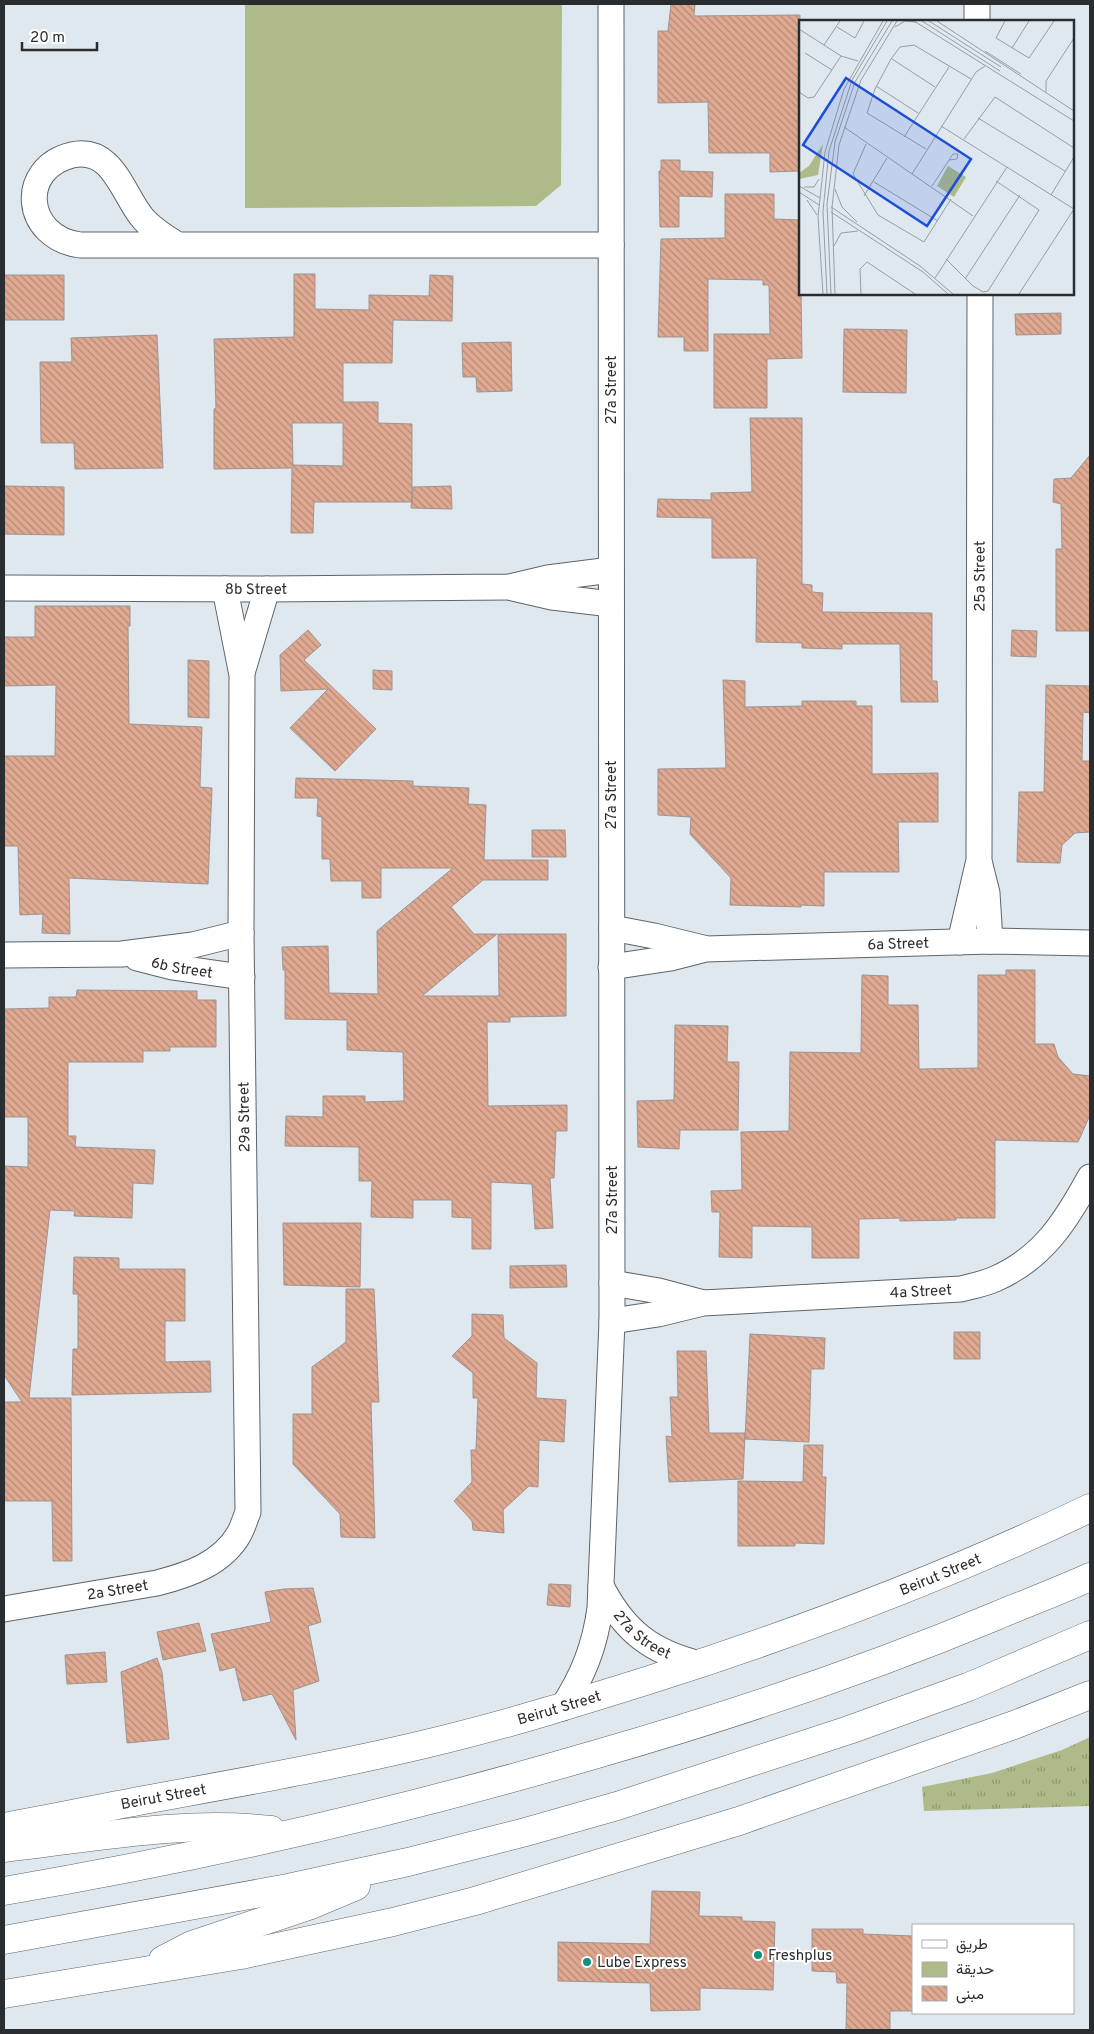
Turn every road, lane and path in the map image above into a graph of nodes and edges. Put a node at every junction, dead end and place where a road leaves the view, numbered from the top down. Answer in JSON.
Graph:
{"nodes":[{"id":1,"x":610,"y":4,"type":"edge"},
{"id":2,"x":977,"y":4,"type":"edge"},
{"id":3,"x":977,"y":20,"type":"edge"},
{"id":4,"x":176,"y":244,"type":"junction"},
{"id":5,"x":611,"y":245,"type":"junction"},
{"id":6,"x":980,"y":295,"type":"edge"},
{"id":7,"x":611,"y":570,"type":"junction"},
{"id":8,"x":508,"y":587,"type":"junction"},
{"id":9,"x":4,"y":588,"type":"edge"},
{"id":10,"x":225,"y":589,"type":"junction"},
{"id":11,"x":267,"y":589,"type":"junction"},
{"id":12,"x":611,"y":604,"type":"junction"},
{"id":13,"x":242,"y":675,"type":"junction"},
{"id":14,"x":979,"y":860,"type":"junction"},
{"id":15,"x":612,"y":928,"type":"junction"},
{"id":16,"x":241,"y":934,"type":"junction"},
{"id":17,"x":990,"y":941,"type":"junction"},
{"id":18,"x":960,"y":942,"type":"junction"},
{"id":19,"x":1090,"y":943,"type":"edge"},
{"id":20,"x":706,"y":949,"type":"junction"},
{"id":21,"x":122,"y":954,"type":"junction"},
{"id":22,"x":4,"y":955,"type":"edge"},
{"id":23,"x":611,"y":967,"type":"junction"},
{"id":24,"x":242,"y":977,"type":"junction"},
{"id":25,"x":1090,"y":1177,"type":"edge"},
{"id":26,"x":612,"y":1283,"type":"junction"},
{"id":27,"x":703,"y":1303,"type":"junction"},
{"id":28,"x":612,"y":1321,"type":"junction"},
{"id":29,"x":1090,"y":1508,"type":"edge"},
{"id":30,"x":225,"y":1552,"type":"joint"},
{"id":31,"x":1090,"y":1577,"type":"edge"},
{"id":32,"x":601,"y":1586,"type":"junction"},
{"id":33,"x":4,"y":1609,"type":"edge"},
{"id":34,"x":1090,"y":1635,"type":"edge"},
{"id":35,"x":700,"y":1664,"type":"junction"},
{"id":36,"x":1090,"y":1695,"type":"edge"},
{"id":37,"x":562,"y":1708,"type":"junction"},
{"id":38,"x":4,"y":1827,"type":"edge"},
{"id":39,"x":299,"y":1833,"type":"junction"},
{"id":40,"x":4,"y":1848,"type":"edge"},
{"id":41,"x":408,"y":1862,"type":"junction"},
{"id":42,"x":4,"y":1891,"type":"edge"},
{"id":43,"x":4,"y":1940,"type":"edge"},
{"id":44,"x":145,"y":1971,"type":"junction"},
{"id":45,"x":4,"y":1994,"type":"edge"}],
"edges":[{"from":1,"to":5,"type":"street","name":"27a Street"},
{"from":2,"to":3,"type":"street"},
{"from":4,"to":4,"type":"street"},
{"from":4,"to":5,"type":"street"},
{"from":5,"to":7,"type":"street","name":"27a Street"},
{"from":6,"to":14,"type":"street","name":"25a Street"},
{"from":7,"to":8,"type":"street","name":"8b Street"},
{"from":7,"to":12,"type":"street","name":"27a Street"},
{"from":8,"to":11,"type":"street","name":"8b Street"},
{"from":8,"to":12,"type":"street","name":"8b Street"},
{"from":9,"to":10,"type":"street","name":"8b Street"},
{"from":10,"to":11,"type":"street","name":"8b Street"},
{"from":10,"to":13,"type":"street","name":"29a Street"},
{"from":11,"to":13,"type":"street","name":"29a Street"},
{"from":12,"to":15,"type":"street","name":"27a Street"},
{"from":13,"to":16,"type":"street","name":"29a Street"},
{"from":14,"to":17,"type":"street","name":"25a Street"},
{"from":14,"to":18,"type":"street","name":"25a Street"},
{"from":15,"to":20,"type":"street","name":"6a Street"},
{"from":15,"to":23,"type":"street","name":"27a Street"},
{"from":16,"to":21,"type":"street","name":"6b Street"},
{"from":16,"to":24,"type":"street","name":"29a Street"},
{"from":17,"to":18,"type":"street","name":"6a Street"},
{"from":17,"to":19,"type":"street","name":"6a Street"},
{"from":18,"to":20,"type":"street","name":"6a Street"},
{"from":20,"to":23,"type":"street","name":"6a Street"},
{"from":21,"to":22,"type":"street","name":"6b Street"},
{"from":21,"to":24,"type":"street","name":"6b Street"},
{"from":23,"to":26,"type":"street","name":"27a Street"},
{"from":24,"to":30,"type":"street","name":"29a Street"},
{"from":25,"to":27,"type":"street","name":"4a Street"},
{"from":26,"to":27,"type":"street","name":"4a Street"},
{"from":26,"to":28,"type":"street","name":"27a Street"},
{"from":27,"to":28,"type":"street","name":"4a Street"},
{"from":28,"to":32,"type":"street","name":"27a Street"},
{"from":29,"to":35,"type":"main road","name":"Beirut Street"},
{"from":30,"to":33,"type":"street","name":"2a Street"},
{"from":31,"to":39,"type":"main road"},
{"from":32,"to":35,"type":"street","name":"27a Street"},
{"from":32,"to":37,"type":"street","name":"27a Street"},
{"from":34,"to":41,"type":"main road"},
{"from":35,"to":37,"type":"main road","name":"Beirut Street"},
{"from":36,"to":44,"type":"main road"},
{"from":37,"to":38,"type":"main road","name":"Beirut Street"},
{"from":39,"to":40,"type":"main road"},
{"from":39,"to":42,"type":"main road"},
{"from":41,"to":43,"type":"main road"},
{"from":41,"to":44,"type":"main road"},
{"from":44,"to":45,"type":"main road"}]}
